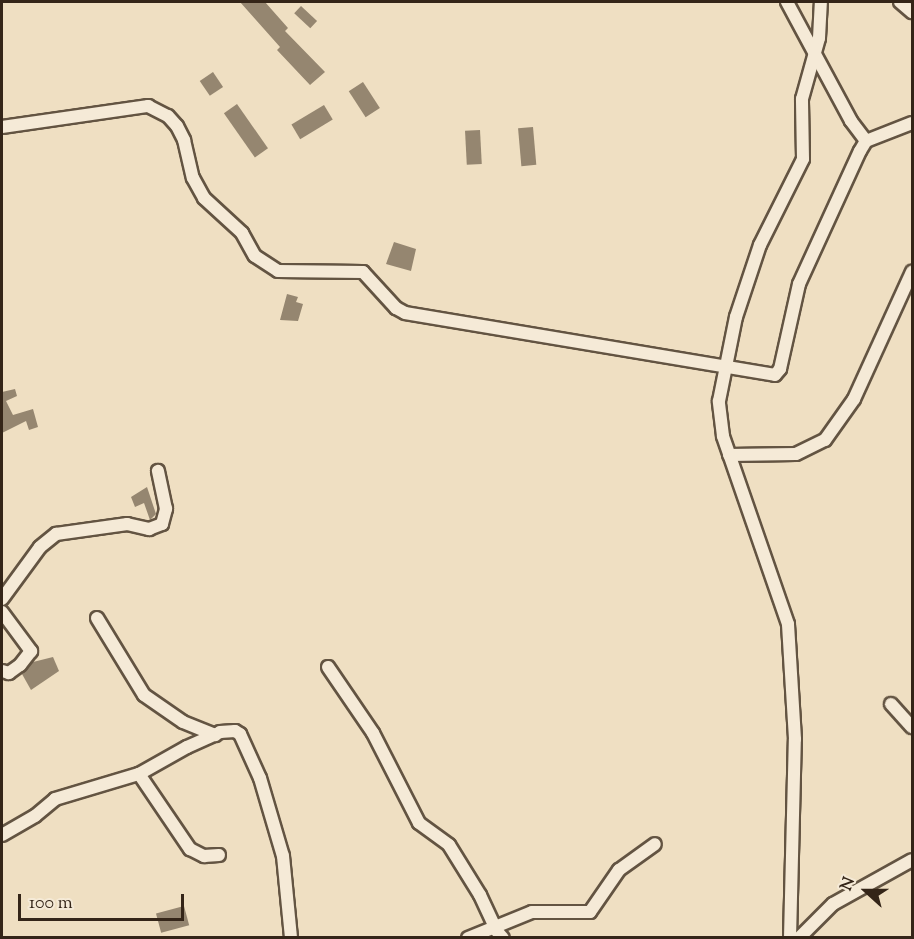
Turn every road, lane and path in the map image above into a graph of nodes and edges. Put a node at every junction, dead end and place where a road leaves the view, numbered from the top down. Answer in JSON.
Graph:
{"nodes":[{"id":1,"x":787,"y":2,"type":"edge"},
{"id":2,"x":821,"y":2,"type":"edge"},
{"id":3,"x":900,"y":2,"type":"edge"},
{"id":4,"x":912,"y":12,"type":"edge"},
{"id":5,"x":815,"y":56,"type":"junction"},
{"id":6,"x":912,"y":123,"type":"edge"},
{"id":7,"x":2,"y":127,"type":"edge"},
{"id":8,"x":866,"y":141,"type":"junction"},
{"id":9,"x":912,"y":272,"type":"edge"},
{"id":10,"x":725,"y":369,"type":"junction"},
{"id":11,"x":729,"y":455,"type":"junction"},
{"id":12,"x":158,"y":471,"type":"dead end"},
{"id":13,"x":2,"y":599,"type":"edge"},
{"id":14,"x":2,"y":612,"type":"edge"},
{"id":15,"x":97,"y":618,"type":"dead end"},
{"id":16,"x":328,"y":667,"type":"dead end"},
{"id":17,"x":4,"y":674,"type":"edge"},
{"id":18,"x":891,"y":704,"type":"dead end"},
{"id":19,"x":912,"y":727,"type":"edge"},
{"id":20,"x":215,"y":735,"type":"junction"},
{"id":21,"x":139,"y":774,"type":"junction"},
{"id":22,"x":2,"y":835,"type":"edge"},
{"id":23,"x":655,"y":844,"type":"dead end"},
{"id":24,"x":219,"y":855,"type":"dead end"},
{"id":25,"x":912,"y":860,"type":"edge"},
{"id":26,"x":495,"y":928,"type":"junction"},
{"id":27,"x":291,"y":938,"type":"edge"},
{"id":28,"x":468,"y":938,"type":"edge"},
{"id":29,"x":504,"y":938,"type":"edge"},
{"id":30,"x":790,"y":938,"type":"edge"},
{"id":31,"x":799,"y":938,"type":"edge"}],
"edges":[{"from":1,"to":5,"type":"street"},
{"from":2,"to":5,"type":"street"},
{"from":3,"to":4,"type":"street"},
{"from":5,"to":8,"type":"street"},
{"from":5,"to":10,"type":"street"},
{"from":6,"to":8,"type":"street"},
{"from":7,"to":10,"type":"street"},
{"from":8,"to":10,"type":"street"},
{"from":9,"to":11,"type":"street"},
{"from":10,"to":11,"type":"street"},
{"from":11,"to":30,"type":"street"},
{"from":12,"to":13,"type":"street"},
{"from":14,"to":17,"type":"street"},
{"from":15,"to":20,"type":"street"},
{"from":16,"to":26,"type":"street"},
{"from":18,"to":19,"type":"street"},
{"from":20,"to":21,"type":"street"},
{"from":20,"to":27,"type":"street"},
{"from":21,"to":22,"type":"street"},
{"from":21,"to":24,"type":"street"},
{"from":23,"to":26,"type":"street"},
{"from":25,"to":31,"type":"street"},
{"from":26,"to":28,"type":"street"},
{"from":26,"to":29,"type":"street"}]}
